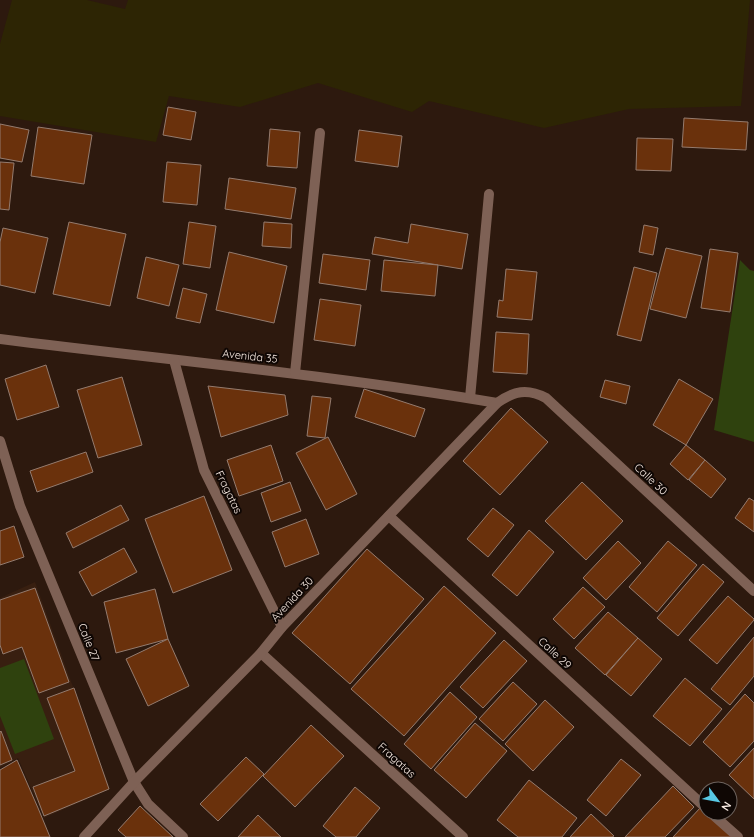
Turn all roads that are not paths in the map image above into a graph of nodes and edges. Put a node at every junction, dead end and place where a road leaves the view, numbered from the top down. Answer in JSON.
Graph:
{"nodes":[{"id":1,"x":320,"y":133,"type":"dead end"},
{"id":2,"x":489,"y":194,"type":"dead end"},
{"id":3,"x":0,"y":340,"type":"edge"},
{"id":4,"x":174,"y":360,"type":"junction"},
{"id":5,"x":295,"y":373,"type":"junction"},
{"id":6,"x":526,"y":392,"type":"joint"},
{"id":7,"x":470,"y":398,"type":"junction"},
{"id":8,"x":497,"y":403,"type":"junction"},
{"id":9,"x":0,"y":441,"type":"edge"},
{"id":10,"x":388,"y":516,"type":"junction"},
{"id":11,"x":754,"y":591,"type":"edge"},
{"id":12,"x":282,"y":627,"type":"junction"},
{"id":13,"x":261,"y":653,"type":"junction"},
{"id":14,"x":134,"y":782,"type":"junction"},
{"id":15,"x":698,"y":801,"type":"edge"},
{"id":16,"x":720,"y":821,"type":"edge"},
{"id":17,"x":84,"y":837,"type":"edge"},
{"id":18,"x":183,"y":837,"type":"edge"},
{"id":19,"x":463,"y":837,"type":"edge"},
{"id":20,"x":738,"y":837,"type":"edge"}],
"edges":[{"from":1,"to":5,"type":"street"},
{"from":2,"to":7,"type":"street"},
{"from":3,"to":4,"type":"street","name":"Avenida 35"},
{"from":4,"to":5,"type":"street","name":"Avenida 35"},
{"from":4,"to":12,"type":"street","name":"Fragatas"},
{"from":5,"to":7,"type":"street","name":"Avenida 35"},
{"from":6,"to":8,"type":"street","name":"Avenida 30"},
{"from":6,"to":11,"type":"street","name":"Calle 30"},
{"from":7,"to":8,"type":"street","name":"Avenida 35"},
{"from":8,"to":10,"type":"street","name":"Avenida 30"},
{"from":9,"to":14,"type":"street","name":"Calle 27"},
{"from":10,"to":12,"type":"street","name":"Avenida 30"},
{"from":10,"to":15,"type":"street","name":"Calle 29"},
{"from":12,"to":13,"type":"street","name":"Avenida 30"},
{"from":13,"to":14,"type":"street","name":"Avenida 30"},
{"from":13,"to":19,"type":"street","name":"Fragatas"},
{"from":14,"to":17,"type":"street","name":"Avenida 30"},
{"from":14,"to":18,"type":"street","name":"Calle 27"},
{"from":16,"to":20,"type":"street"}]}
